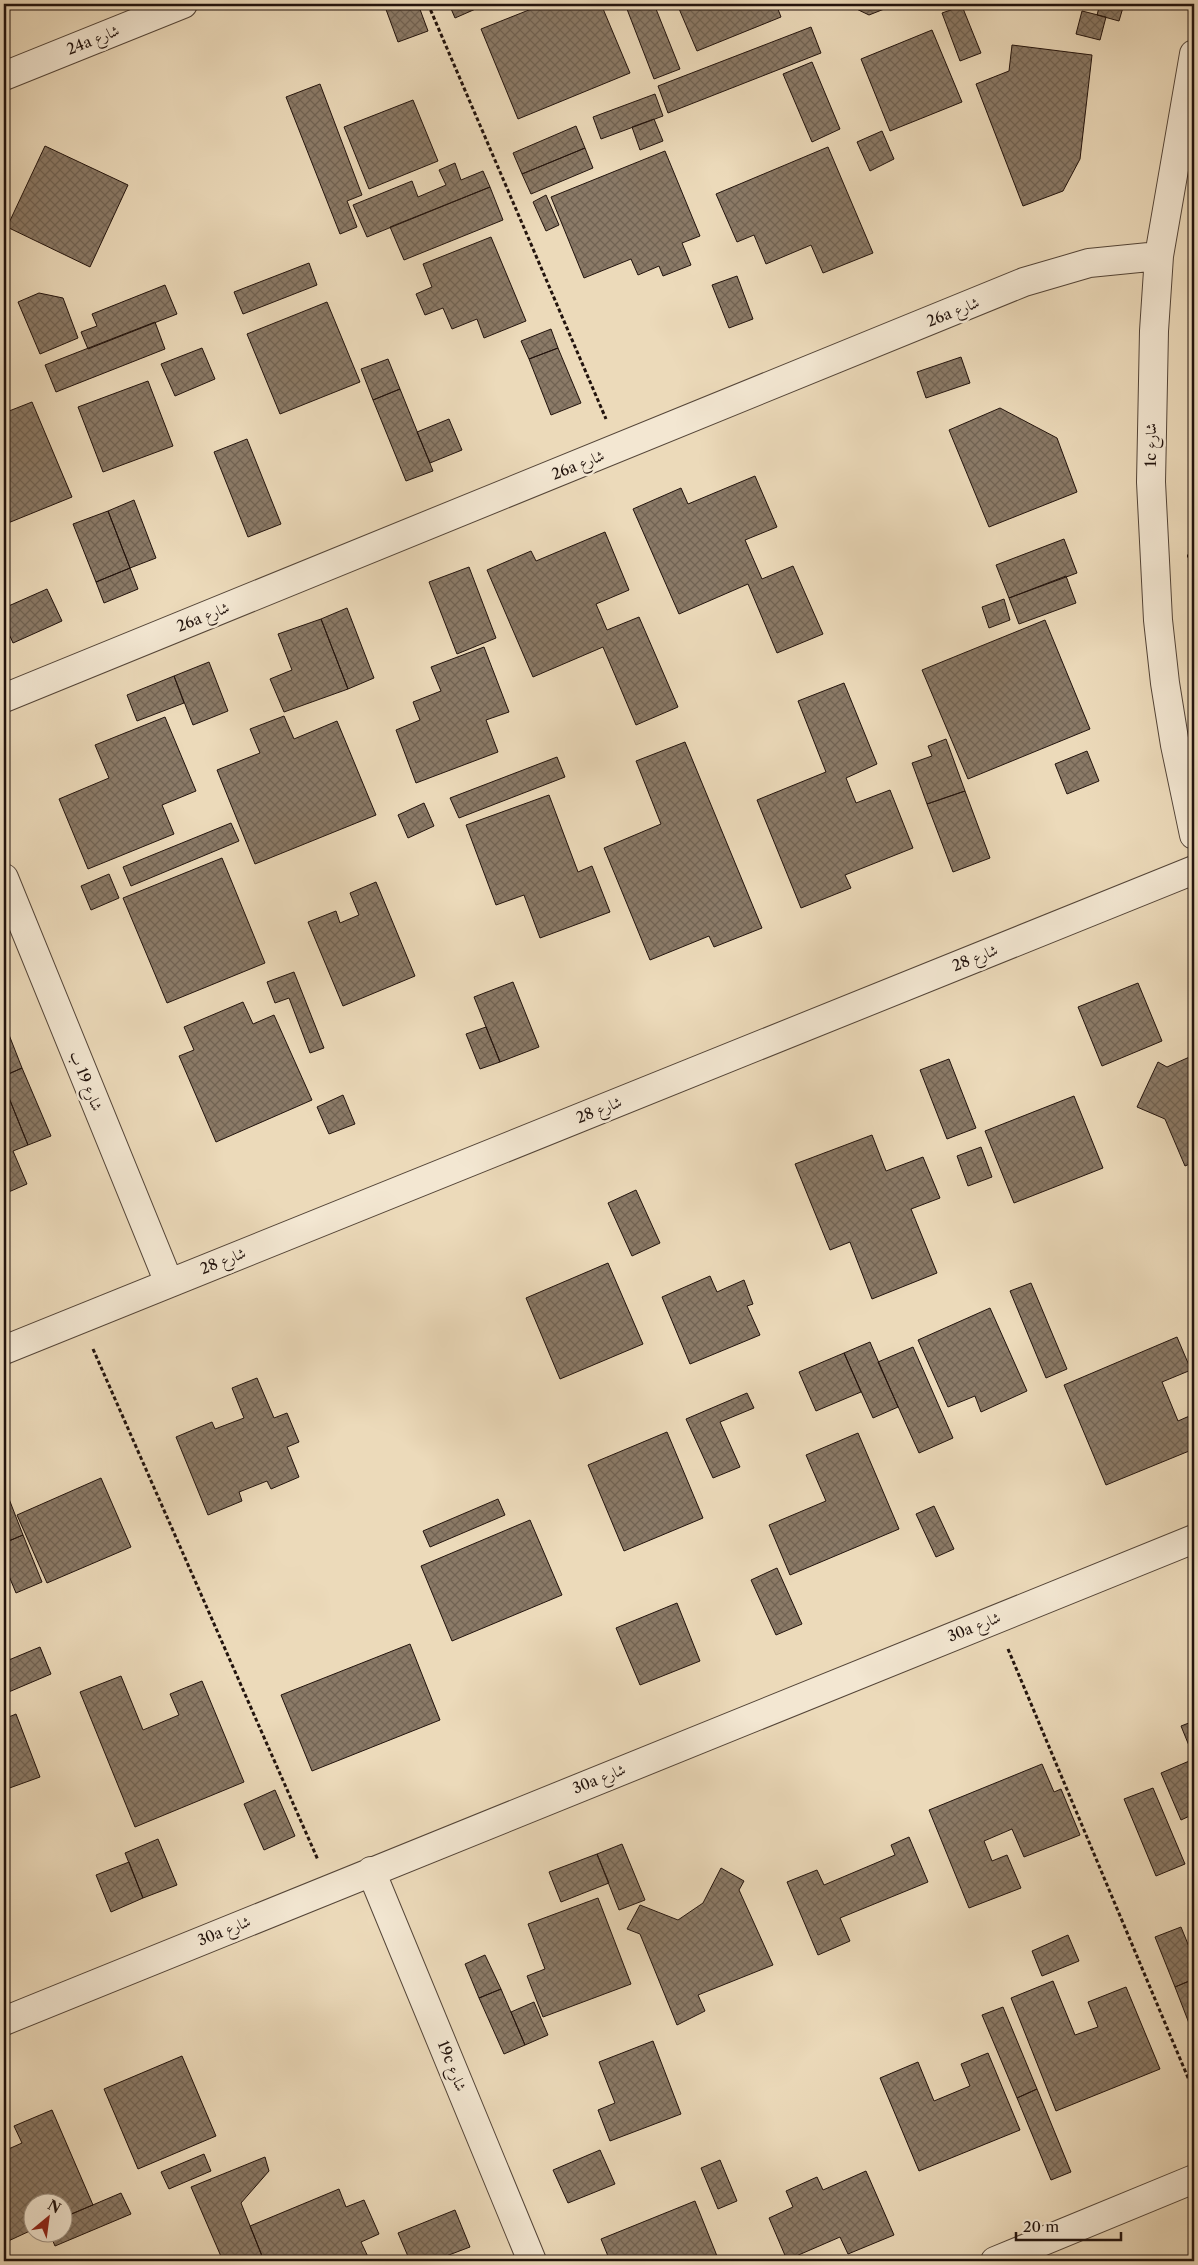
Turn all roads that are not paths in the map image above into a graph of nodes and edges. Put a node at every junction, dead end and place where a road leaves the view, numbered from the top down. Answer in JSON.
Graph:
{"nodes":[{"id":1,"x":183,"y":4,"type":"edge"},
{"id":2,"x":1194,"y":54,"type":"edge"},
{"id":3,"x":4,"y":76,"type":"edge"},
{"id":4,"x":1159,"y":256,"type":"junction"},
{"id":5,"x":4,"y":698,"type":"edge"},
{"id":6,"x":1194,"y":836,"type":"edge"},
{"id":7,"x":1194,"y":870,"type":"edge"},
{"id":8,"x":4,"y":878,"type":"edge"},
{"id":9,"x":169,"y":1283,"type":"junction"},
{"id":10,"x":4,"y":1350,"type":"edge"},
{"id":11,"x":1194,"y":1538,"type":"edge"},
{"id":12,"x":372,"y":1871,"type":"junction"},
{"id":13,"x":4,"y":2020,"type":"edge"},
{"id":14,"x":1194,"y":2179,"type":"edge"},
{"id":15,"x":532,"y":2261,"type":"edge"},
{"id":16,"x":994,"y":2261,"type":"edge"}],
"edges":[{"from":1,"to":3,"type":"street","name":"24a شارع"},
{"from":2,"to":4,"type":"street","name":"1c شارع"},
{"from":4,"to":5,"type":"street","name":"26a شارع"},
{"from":4,"to":6,"type":"street","name":"1c شارع"},
{"from":7,"to":9,"type":"street","name":"شارع 28"},
{"from":8,"to":9,"type":"street","name":"شارع 19 ب"},
{"from":9,"to":10,"type":"street","name":"شارع 28"},
{"from":11,"to":12,"type":"street","name":"30a شارع"},
{"from":12,"to":13,"type":"street","name":"30a شارع"},
{"from":12,"to":15,"type":"street","name":"19c شارع"},
{"from":14,"to":16,"type":"street"}]}
